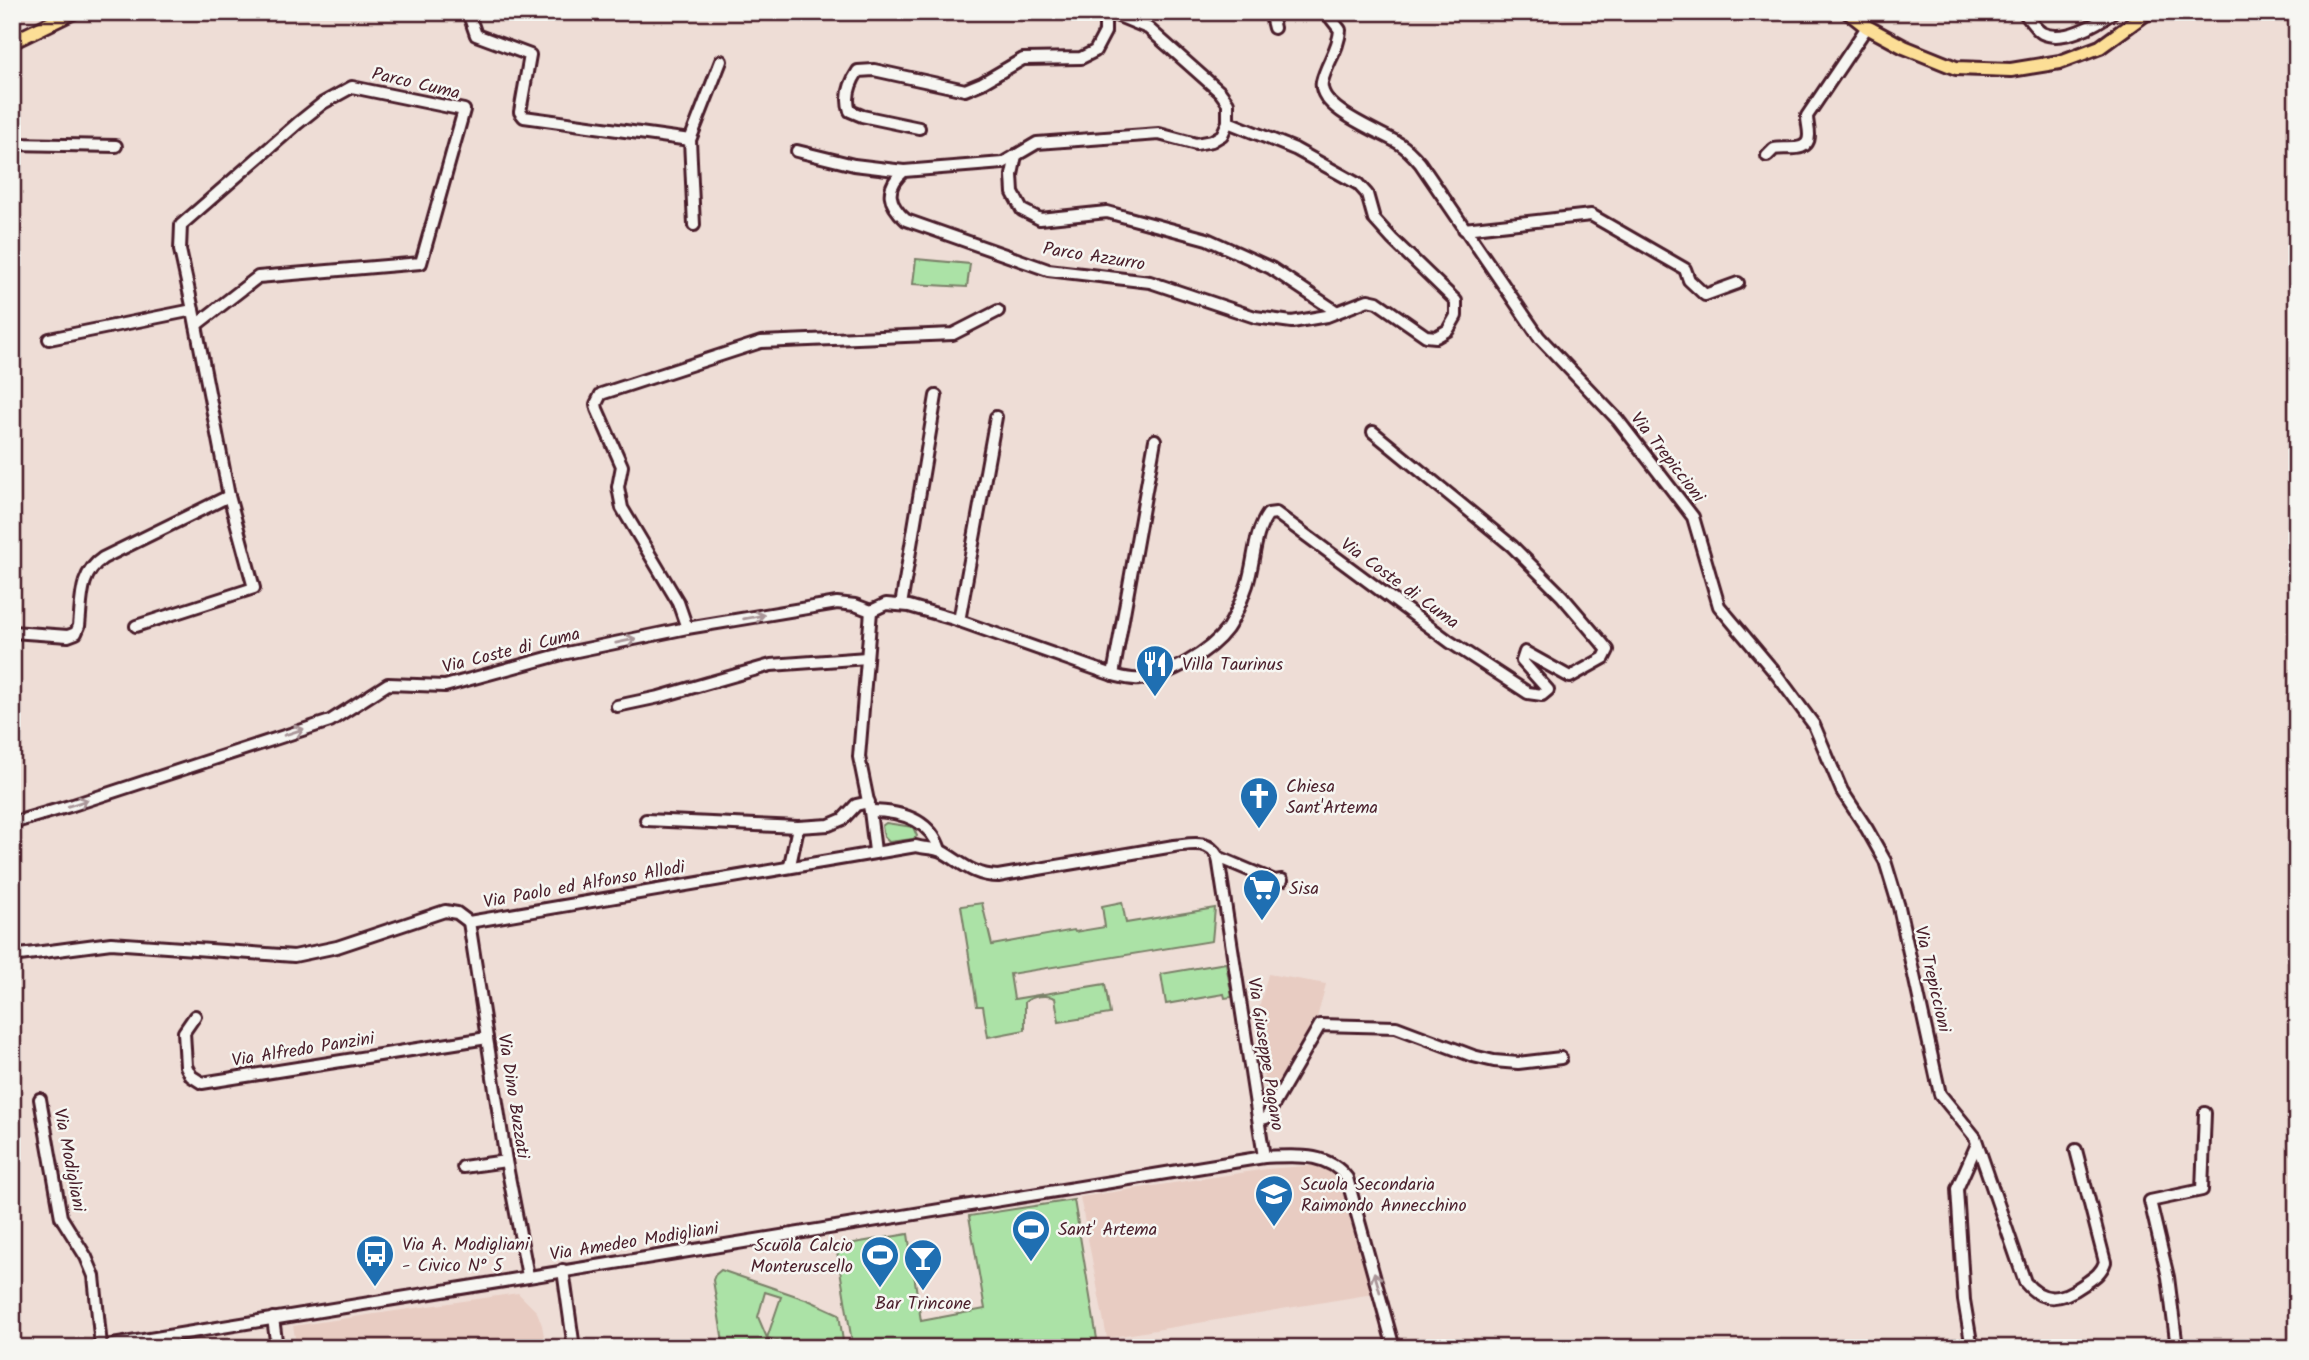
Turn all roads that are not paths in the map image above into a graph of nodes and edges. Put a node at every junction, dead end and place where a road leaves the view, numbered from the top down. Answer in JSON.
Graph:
{"nodes":[{"id":1,"x":74,"y":12,"type":"edge"},
{"id":2,"x":468,"y":12,"type":"edge"},
{"id":3,"x":1101,"y":12,"type":"edge"},
{"id":4,"x":1109,"y":12,"type":"edge"},
{"id":5,"x":1270,"y":12,"type":"edge"},
{"id":6,"x":1326,"y":12,"type":"edge"},
{"id":7,"x":1848,"y":12,"type":"edge"},
{"id":8,"x":2024,"y":12,"type":"edge"},
{"id":9,"x":2113,"y":12,"type":"edge"},
{"id":10,"x":2148,"y":12,"type":"edge"},
{"id":11,"x":1867,"y":27,"type":"junction"},
{"id":12,"x":1274,"y":28,"type":"dead end"},
{"id":13,"x":12,"y":42,"type":"edge"},
{"id":14,"x":721,"y":61,"type":"dead end"},
{"id":15,"x":1228,"y":122,"type":"junction"},
{"id":16,"x":919,"y":128,"type":"dead end"},
{"id":17,"x":690,"y":140,"type":"junction"},
{"id":18,"x":12,"y":144,"type":"edge"},
{"id":19,"x":116,"y":146,"type":"dead end"},
{"id":20,"x":797,"y":151,"type":"dead end"},
{"id":21,"x":1016,"y":155,"type":"junction"},
{"id":22,"x":1767,"y":156,"type":"dead end"},
{"id":23,"x":904,"y":171,"type":"junction"},
{"id":24,"x":694,"y":225,"type":"dead end"},
{"id":25,"x":1465,"y":229,"type":"junction"},
{"id":26,"x":1738,"y":283,"type":"dead end"},
{"id":27,"x":193,"y":310,"type":"junction"},
{"id":28,"x":998,"y":311,"type":"dead end"},
{"id":29,"x":1337,"y":312,"type":"junction"},
{"id":30,"x":196,"y":326,"type":"junction"},
{"id":31,"x":49,"y":339,"type":"dead end"},
{"id":32,"x":936,"y":397,"type":"dead end"},
{"id":33,"x":996,"y":417,"type":"dead end"},
{"id":34,"x":1373,"y":432,"type":"dead end"},
{"id":35,"x":1155,"y":440,"type":"dead end"},
{"id":36,"x":229,"y":496,"type":"junction"},
{"id":37,"x":901,"y":605,"type":"junction"},
{"id":38,"x":871,"y":611,"type":"junction"},
{"id":39,"x":959,"y":621,"type":"junction"},
{"id":40,"x":136,"y":626,"type":"dead end"},
{"id":41,"x":687,"y":628,"type":"junction"},
{"id":42,"x":12,"y":632,"type":"edge"},
{"id":43,"x":867,"y":659,"type":"junction"},
{"id":44,"x":1113,"y":675,"type":"junction"},
{"id":45,"x":617,"y":706,"type":"dead end"},
{"id":46,"x":869,"y":807,"type":"junction"},
{"id":47,"x":646,"y":820,"type":"dead end"},
{"id":48,"x":12,"y":823,"type":"edge"},
{"id":49,"x":924,"y":825,"type":"junction"},
{"id":50,"x":798,"y":827,"type":"junction"},
{"id":51,"x":916,"y":846,"type":"junction"},
{"id":52,"x":940,"y":850,"type":"junction"},
{"id":53,"x":870,"y":852,"type":"junction"},
{"id":54,"x":1218,"y":858,"type":"junction"},
{"id":55,"x":790,"y":865,"type":"junction"},
{"id":56,"x":1282,"y":880,"type":"dead end"},
{"id":57,"x":469,"y":922,"type":"junction"},
{"id":58,"x":12,"y":956,"type":"edge"},
{"id":59,"x":195,"y":1016,"type":"dead end"},
{"id":60,"x":486,"y":1038,"type":"junction"},
{"id":61,"x":1561,"y":1058,"type":"dead end"},
{"id":62,"x":40,"y":1099,"type":"dead end"},
{"id":63,"x":2205,"y":1113,"type":"dead end"},
{"id":64,"x":1259,"y":1120,"type":"junction"},
{"id":65,"x":1977,"y":1144,"type":"junction"},
{"id":66,"x":2076,"y":1150,"type":"dead end"},
{"id":67,"x":1264,"y":1157,"type":"junction"},
{"id":68,"x":506,"y":1161,"type":"junction"},
{"id":69,"x":464,"y":1167,"type":"dead end"},
{"id":70,"x":563,"y":1270,"type":"junction"},
{"id":71,"x":528,"y":1276,"type":"junction"},
{"id":72,"x":272,"y":1318,"type":"junction"},
{"id":73,"x":97,"y":1347,"type":"edge"},
{"id":74,"x":277,"y":1348,"type":"edge"},
{"id":75,"x":574,"y":1348,"type":"edge"},
{"id":76,"x":1394,"y":1348,"type":"edge"},
{"id":77,"x":1972,"y":1348,"type":"edge"},
{"id":78,"x":2177,"y":1348,"type":"edge"}],
"edges":[{"from":1,"to":13,"type":"main road"},
{"from":2,"to":17,"type":"street"},
{"from":3,"to":16,"type":"street"},
{"from":4,"to":15,"type":"street"},
{"from":5,"to":12,"type":"street"},
{"from":6,"to":25,"type":"street","name":"Via Trepiccioni"},
{"from":7,"to":11,"type":"main road"},
{"from":8,"to":9,"type":"street"},
{"from":10,"to":11,"type":"main road"},
{"from":11,"to":22,"type":"street"},
{"from":14,"to":17,"type":"street"},
{"from":15,"to":21,"type":"street"},
{"from":15,"to":29,"type":"street","name":"Parco Azzurro"},
{"from":17,"to":24,"type":"street"},
{"from":18,"to":19,"type":"street"},
{"from":20,"to":23,"type":"street"},
{"from":21,"to":23,"type":"street"},
{"from":21,"to":29,"type":"street","name":"Parco Azzurro"},
{"from":23,"to":29,"type":"street","name":"Parco Azzurro"},
{"from":25,"to":26,"type":"street"},
{"from":25,"to":65,"type":"street","name":"Via Trepiccioni"},
{"from":27,"to":30,"type":"street","name":"Parco Cuma"},
{"from":27,"to":30,"type":"street","name":"Parco Cuma"},
{"from":27,"to":31,"type":"street"},
{"from":28,"to":41,"type":"street"},
{"from":30,"to":36,"type":"street","name":"Parco Cuma"},
{"from":32,"to":37,"type":"street"},
{"from":33,"to":39,"type":"street"},
{"from":34,"to":44,"type":"street","name":"Via Coste di Cuma"},
{"from":35,"to":44,"type":"street"},
{"from":36,"to":40,"type":"street","name":"Parco Cuma"},
{"from":36,"to":42,"type":"street"},
{"from":37,"to":38,"type":"street","name":"Via Coste di Cuma"},
{"from":37,"to":39,"type":"street","name":"Via Coste di Cuma"},
{"from":41,"to":38,"type":"street","name":"Via Coste di Cuma","one_way":true},
{"from":38,"to":43,"type":"street"},
{"from":39,"to":44,"type":"street","name":"Via Coste di Cuma"},
{"from":48,"to":41,"type":"street","name":"Via Coste di Cuma","one_way":true},
{"from":43,"to":45,"type":"street"},
{"from":43,"to":46,"type":"street"},
{"from":46,"to":49,"type":"street"},
{"from":46,"to":50,"type":"street"},
{"from":46,"to":53,"type":"street"},
{"from":47,"to":50,"type":"street"},
{"from":49,"to":51,"type":"street"},
{"from":49,"to":52,"type":"street","name":"Via Paolo ed Alfonso Allodi"},
{"from":50,"to":55,"type":"street"},
{"from":51,"to":52,"type":"street","name":"Via Paolo ed Alfonso Allodi"},
{"from":51,"to":53,"type":"street","name":"Via Paolo ed Alfonso Allodi"},
{"from":52,"to":54,"type":"street","name":"Via Paolo ed Alfonso Allodi"},
{"from":53,"to":55,"type":"street","name":"Via Paolo ed Alfonso Allodi"},
{"from":54,"to":56,"type":"street","name":"Via Paolo ed Alfonso Allodi"},
{"from":54,"to":64,"type":"street","name":"Via Giuseppe Pagano"},
{"from":55,"to":57,"type":"street","name":"Via Paolo ed Alfonso Allodi"},
{"from":57,"to":58,"type":"street","name":"Via Paolo ed Alfonso Allodi"},
{"from":57,"to":60,"type":"street","name":"Via Dino Buzzati"},
{"from":59,"to":60,"type":"street","name":"Via Alfredo Panzini"},
{"from":60,"to":68,"type":"street","name":"Via Dino Buzzati"},
{"from":61,"to":64,"type":"street"},
{"from":62,"to":73,"type":"street","name":"Via Modigliani"},
{"from":63,"to":78,"type":"street"},
{"from":64,"to":67,"type":"street","name":"Via Giuseppe Pagano"},
{"from":65,"to":66,"type":"street","name":"Via Trepiccioni"},
{"from":65,"to":77,"type":"street"},
{"from":67,"to":70,"type":"street","name":"Via Amedeo Modigliani"},
{"from":76,"to":67,"type":"street","name":"Via Giuseppe Pagano","one_way":true},
{"from":68,"to":69,"type":"street"},
{"from":68,"to":71,"type":"street","name":"Via Dino Buzzati"},
{"from":70,"to":71,"type":"street","name":"Via Amedeo Modigliani"},
{"from":70,"to":75,"type":"street"},
{"from":71,"to":72,"type":"street","name":"Via Amedeo Modigliani"},
{"from":72,"to":73,"type":"street","name":"Via Amedeo Modigliani"},
{"from":72,"to":74,"type":"street"}]}
